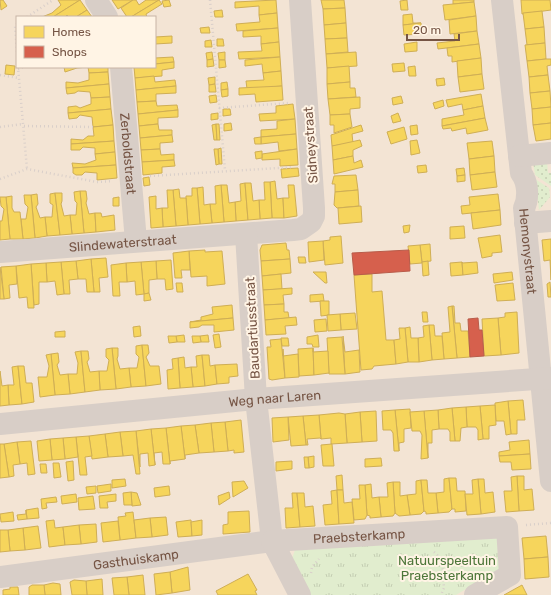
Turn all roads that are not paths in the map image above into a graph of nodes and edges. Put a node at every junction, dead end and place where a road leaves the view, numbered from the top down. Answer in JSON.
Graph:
{"nodes":[{"id":1,"x":96,"y":0,"type":"edge"},
{"id":2,"x":300,"y":0,"type":"edge"},
{"id":3,"x":502,"y":0,"type":"edge"},
{"id":4,"x":105,"y":16,"type":"edge"},
{"id":5,"x":121,"y":68,"type":"edge"},
{"id":6,"x":551,"y":153,"type":"edge"},
{"id":7,"x":519,"y":156,"type":"junction"},
{"id":8,"x":551,"y":221,"type":"edge"},
{"id":9,"x":526,"y":223,"type":"junction"},
{"id":10,"x":246,"y":234,"type":"junction"},
{"id":11,"x":136,"y":241,"type":"junction"},
{"id":12,"x":0,"y":252,"type":"edge"},
{"id":13,"x":546,"y":379,"type":"edge"},
{"id":14,"x":256,"y":399,"type":"junction"},
{"id":15,"x":0,"y":424,"type":"edge"},
{"id":16,"x":551,"y":481,"type":"edge"},
{"id":17,"x":272,"y":541,"type":"junction"},
{"id":18,"x":0,"y":577,"type":"edge"},
{"id":19,"x":300,"y":595,"type":"edge"},
{"id":20,"x":475,"y":595,"type":"edge"}],
"edges":[{"from":1,"to":4,"type":"street"},
{"from":2,"to":10,"type":"street","name":"Sidneystraat"},
{"from":3,"to":7,"type":"street","name":"Hemonystraat"},
{"from":5,"to":11,"type":"street","name":"Zerboldstraat"},
{"from":6,"to":7,"type":"street"},
{"from":7,"to":9,"type":"street","name":"Hemonystraat"},
{"from":8,"to":9,"type":"street"},
{"from":9,"to":13,"type":"street","name":"Hemonystraat"},
{"from":10,"to":11,"type":"street","name":"Slindewaterstraat"},
{"from":10,"to":14,"type":"street","name":"Baudartiusstraat"},
{"from":11,"to":12,"type":"street","name":"Slindewaterstraat"},
{"from":13,"to":14,"type":"street","name":"Weg naar Laren"},
{"from":13,"to":16,"type":"street","name":"Hemonystraat"},
{"from":14,"to":15,"type":"street","name":"Weg naar Laren"},
{"from":14,"to":17,"type":"street","name":"Baudartiusstraat"},
{"from":17,"to":18,"type":"street","name":"Gasthuiskamp"},
{"from":17,"to":19,"type":"street"},
{"from":17,"to":20,"type":"street","name":"Praebsterkamp"}]}
